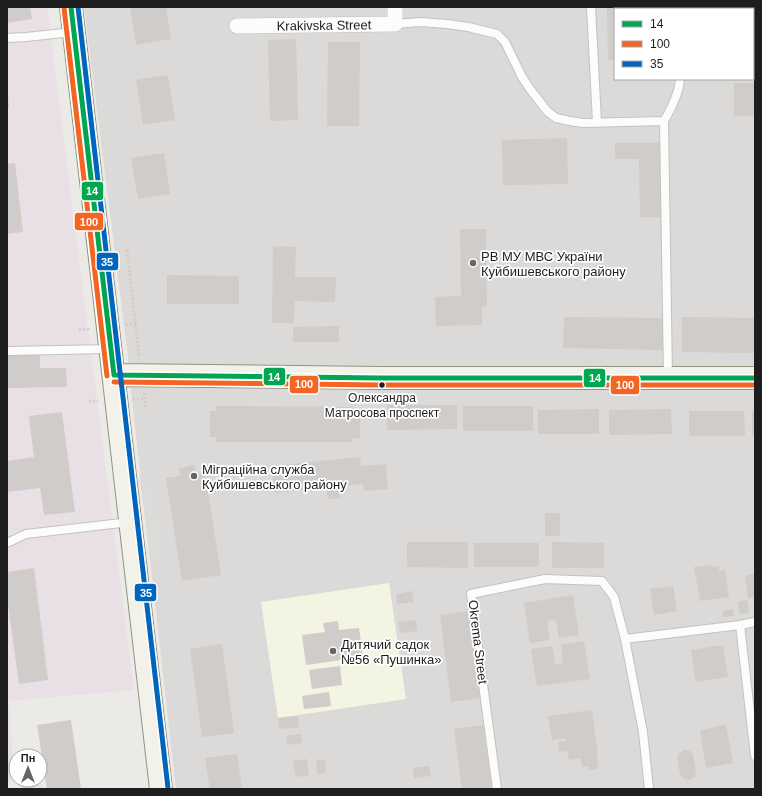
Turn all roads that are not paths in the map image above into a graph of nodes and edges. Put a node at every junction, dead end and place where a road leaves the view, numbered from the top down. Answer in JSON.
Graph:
{"nodes":[{"id":1,"x":71,"y":7,"type":"edge"},
{"id":2,"x":395,"y":7,"type":"edge"},
{"id":3,"x":592,"y":7,"type":"edge"},
{"id":4,"x":395,"y":24,"type":"junction"},
{"id":5,"x":237,"y":26,"type":"dead end"},
{"id":6,"x":74,"y":32,"type":"junction"},
{"id":7,"x":7,"y":38,"type":"edge"},
{"id":8,"x":680,"y":80,"type":"edge"},
{"id":9,"x":664,"y":121,"type":"junction"},
{"id":10,"x":597,"y":122,"type":"junction"},
{"id":11,"x":111,"y":349,"type":"junction"},
{"id":12,"x":7,"y":351,"type":"edge"},
{"id":13,"x":114,"y":375,"type":"junction"},
{"id":14,"x":668,"y":378,"type":"junction"},
{"id":15,"x":755,"y":378,"type":"edge"},
{"id":16,"x":131,"y":522,"type":"junction"},
{"id":17,"x":7,"y":543,"type":"edge"},
{"id":18,"x":755,"y":622,"type":"edge"},
{"id":19,"x":740,"y":625,"type":"junction"},
{"id":20,"x":625,"y":639,"type":"junction"},
{"id":21,"x":755,"y":756,"type":"edge"},
{"id":22,"x":161,"y":789,"type":"edge"},
{"id":23,"x":497,"y":789,"type":"edge"},
{"id":24,"x":649,"y":789,"type":"edge"}],
"edges":[{"from":1,"to":6,"type":"main road"},
{"from":2,"to":4,"type":"street"},
{"from":3,"to":10,"type":"lane"},
{"from":4,"to":5,"type":"street","name":"Krakivska Street"},
{"from":4,"to":10,"type":"lane"},
{"from":6,"to":7,"type":"lane"},
{"from":6,"to":11,"type":"main road"},
{"from":8,"to":9,"type":"lane"},
{"from":9,"to":10,"type":"lane"},
{"from":9,"to":14,"type":"lane"},
{"from":11,"to":12,"type":"lane"},
{"from":11,"to":13,"type":"main road"},
{"from":13,"to":14,"type":"main road"},
{"from":13,"to":16,"type":"main road"},
{"from":14,"to":15,"type":"main road"},
{"from":16,"to":17,"type":"lane"},
{"from":16,"to":22,"type":"main road"},
{"from":18,"to":19,"type":"lane"},
{"from":19,"to":20,"type":"lane"},
{"from":19,"to":21,"type":"lane"},
{"from":20,"to":23,"type":"lane","name":"Okrema Street"},
{"from":20,"to":24,"type":"lane","name":"Okrema Street"}]}
